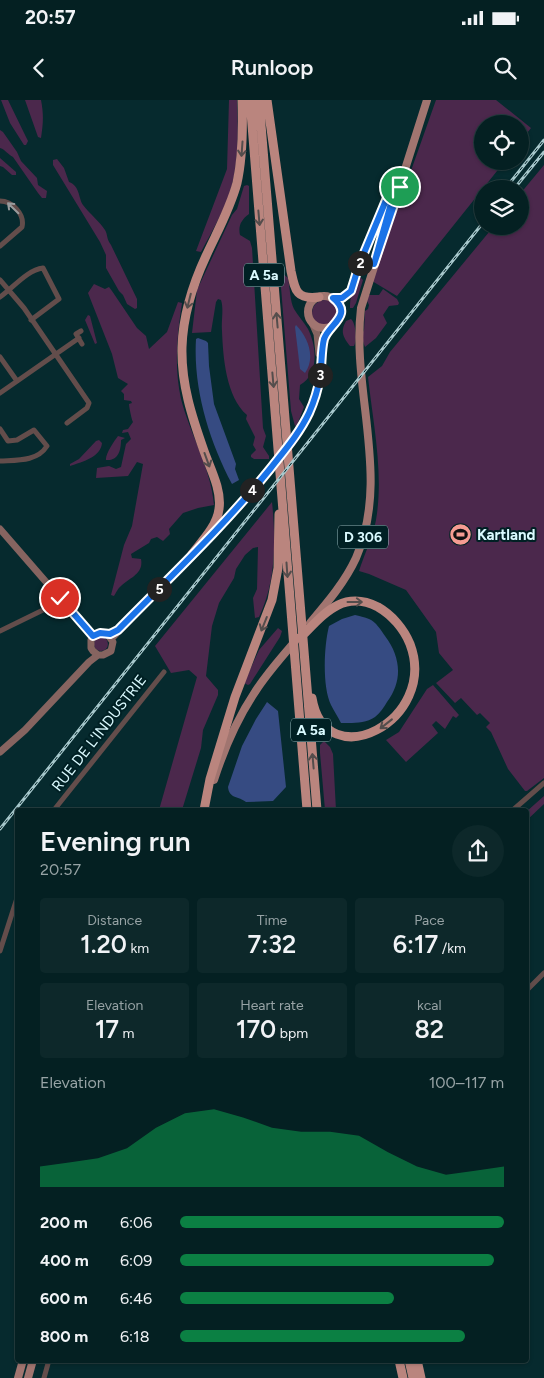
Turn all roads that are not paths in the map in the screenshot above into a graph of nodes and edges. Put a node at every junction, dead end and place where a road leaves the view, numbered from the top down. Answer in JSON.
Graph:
{"nodes":[{"id":1,"x":242,"y":100,"type":"edge"},
{"id":2,"x":250,"y":100,"type":"edge"},
{"id":3,"x":259,"y":100,"type":"edge"},
{"id":4,"x":267,"y":100,"type":"edge"},
{"id":5,"x":423,"y":100,"type":"edge"},
{"id":6,"x":427,"y":100,"type":"edge"},
{"id":7,"x":399,"y":175,"type":"junction"},
{"id":8,"x":0,"y":201,"type":"edge"},
{"id":9,"x":0,"y":246,"type":"edge"},
{"id":10,"x":374,"y":264,"type":"junction"},
{"id":11,"x":0,"y":280,"type":"edge"},
{"id":12,"x":8,"y":291,"type":"junction"},
{"id":13,"x":0,"y":297,"type":"edge"},
{"id":14,"x":319,"y":297,"type":"junction"},
{"id":15,"x":333,"y":298,"type":"junction"},
{"id":16,"x":31,"y":320,"type":"junction"},
{"id":17,"x":313,"y":325,"type":"junction"},
{"id":18,"x":334,"y":325,"type":"junction"},
{"id":19,"x":81,"y":331,"type":"dead end"},
{"id":20,"x":79,"y":338,"type":"junction"},
{"id":21,"x":82,"y":344,"type":"dead end"},
{"id":22,"x":55,"y":355,"type":"junction"},
{"id":23,"x":0,"y":357,"type":"edge"},
{"id":24,"x":321,"y":367,"type":"junction"},
{"id":25,"x":17,"y":381,"type":"junction"},
{"id":26,"x":0,"y":393,"type":"edge"},
{"id":27,"x":67,"y":423,"type":"dead end"},
{"id":28,"x":0,"y":429,"type":"edge"},
{"id":29,"x":5,"y":437,"type":"junction"},
{"id":30,"x":0,"y":440,"type":"edge"},
{"id":31,"x":0,"y":461,"type":"edge"},
{"id":32,"x":283,"y":506,"type":"junction"},
{"id":33,"x":0,"y":529,"type":"edge"},
{"id":34,"x":192,"y":554,"type":"junction"},
{"id":35,"x":60,"y":598,"type":"junction"},
{"id":36,"x":0,"y":631,"type":"edge"},
{"id":37,"x":93,"y":636,"type":"junction"},
{"id":38,"x":109,"y":636,"type":"junction"},
{"id":39,"x":289,"y":648,"type":"junction"},
{"id":40,"x":96,"y":653,"type":"junction"},
{"id":41,"x":164,"y":672,"type":"dead end"},
{"id":42,"x":307,"y":682,"type":"junction"},
{"id":43,"x":0,"y":752,"type":"edge"},
{"id":44,"x":544,"y":783,"type":"edge"},
{"id":45,"x":522,"y":793,"type":"dead end"},
{"id":46,"x":527,"y":798,"type":"junction"},
{"id":47,"x":56,"y":808,"type":"edge"},
{"id":48,"x":204,"y":808,"type":"edge"},
{"id":49,"x":205,"y":808,"type":"edge"},
{"id":50,"x":307,"y":808,"type":"edge"},
{"id":51,"x":317,"y":808,"type":"edge"},
{"id":52,"x":515,"y":808,"type":"edge"},
{"id":53,"x":15,"y":904,"type":"edge"},
{"id":54,"x":0,"y":952,"type":"edge"},
{"id":55,"x":544,"y":973,"type":"edge"},
{"id":56,"x":529,"y":988,"type":"edge"},
{"id":57,"x":23,"y":1363,"type":"edge"},
{"id":58,"x":32,"y":1363,"type":"edge"},
{"id":59,"x":48,"y":1363,"type":"edge"},
{"id":60,"x":400,"y":1363,"type":"edge"},
{"id":61,"x":410,"y":1363,"type":"edge"},
{"id":62,"x":418,"y":1363,"type":"edge"},
{"id":63,"x":18,"y":1378,"type":"edge"},
{"id":64,"x":28,"y":1378,"type":"edge"},
{"id":65,"x":44,"y":1378,"type":"edge"},
{"id":66,"x":403,"y":1378,"type":"edge"},
{"id":67,"x":413,"y":1378,"type":"edge"},
{"id":68,"x":421,"y":1378,"type":"edge"}],
"edges":[{"from":1,"to":34,"type":"highway","one_way":true},
{"from":2,"to":32,"type":"highway","number":"A 5a","one_way":true},
{"from":42,"to":3,"type":"highway","number":"A 5a","one_way":true},
{"from":4,"to":14,"type":"highway"},
{"from":5,"to":7,"type":"main road","number":"D 306"},
{"from":6,"to":10,"type":"main road","number":"D 306"},
{"from":7,"to":10,"type":"main road","number":"D 306"},
{"from":7,"to":15,"type":"main road"},
{"from":9,"to":8,"type":"street","one_way":true},
{"from":10,"to":39,"type":"main road","number":"D 306"},
{"from":11,"to":12,"type":"street"},
{"from":12,"to":13,"type":"street"},
{"from":12,"to":16,"type":"street"},
{"from":12,"to":16,"type":"street"},
{"from":14,"to":15,"type":"main road"},
{"from":14,"to":17,"type":"main road"},
{"from":15,"to":18,"type":"main road"},
{"from":16,"to":22,"type":"street"},
{"from":17,"to":18,"type":"main road"},
{"from":17,"to":24,"type":"street"},
{"from":18,"to":24,"type":"street"},
{"from":19,"to":20,"type":"street"},
{"from":20,"to":21,"type":"street"},
{"from":20,"to":22,"type":"street"},
{"from":22,"to":25,"type":"street"},
{"from":22,"to":27,"type":"street"},
{"from":23,"to":25,"type":"street"},
{"from":24,"to":34,"type":"street"},
{"from":25,"to":26,"type":"street"},
{"from":28,"to":29,"type":"street"},
{"from":29,"to":30,"type":"street"},
{"from":29,"to":31,"type":"street"},
{"from":32,"to":48,"type":"highway","one_way":true},
{"from":32,"to":50,"type":"highway","number":"A 5a","one_way":true},
{"from":33,"to":35,"type":"street"},
{"from":34,"to":38,"type":"street"},
{"from":35,"to":36,"type":"street"},
{"from":35,"to":37,"type":"street"},
{"from":37,"to":38,"type":"street"},
{"from":37,"to":40,"type":"street"},
{"from":38,"to":40,"type":"street"},
{"from":39,"to":42,"type":"highway","one_way":true},
{"from":39,"to":49,"type":"main road","number":"D 306"},
{"from":40,"to":43,"type":"street"},
{"from":41,"to":47,"type":"street","name":"RUE DE L'INDUSTRIE"},
{"from":51,"to":42,"type":"highway","number":"A 5a","one_way":true},
{"from":44,"to":46,"type":"street"},
{"from":45,"to":46,"type":"street"},
{"from":46,"to":52,"type":"street"},
{"from":53,"to":54,"type":"street"},
{"from":55,"to":56,"type":"street"},
{"from":57,"to":63,"type":"main road"},
{"from":58,"to":64,"type":"main road"},
{"from":59,"to":65,"type":"street"},
{"from":60,"to":66,"type":"highway"},
{"from":61,"to":67,"type":"highway"},
{"from":62,"to":68,"type":"highway"}]}
